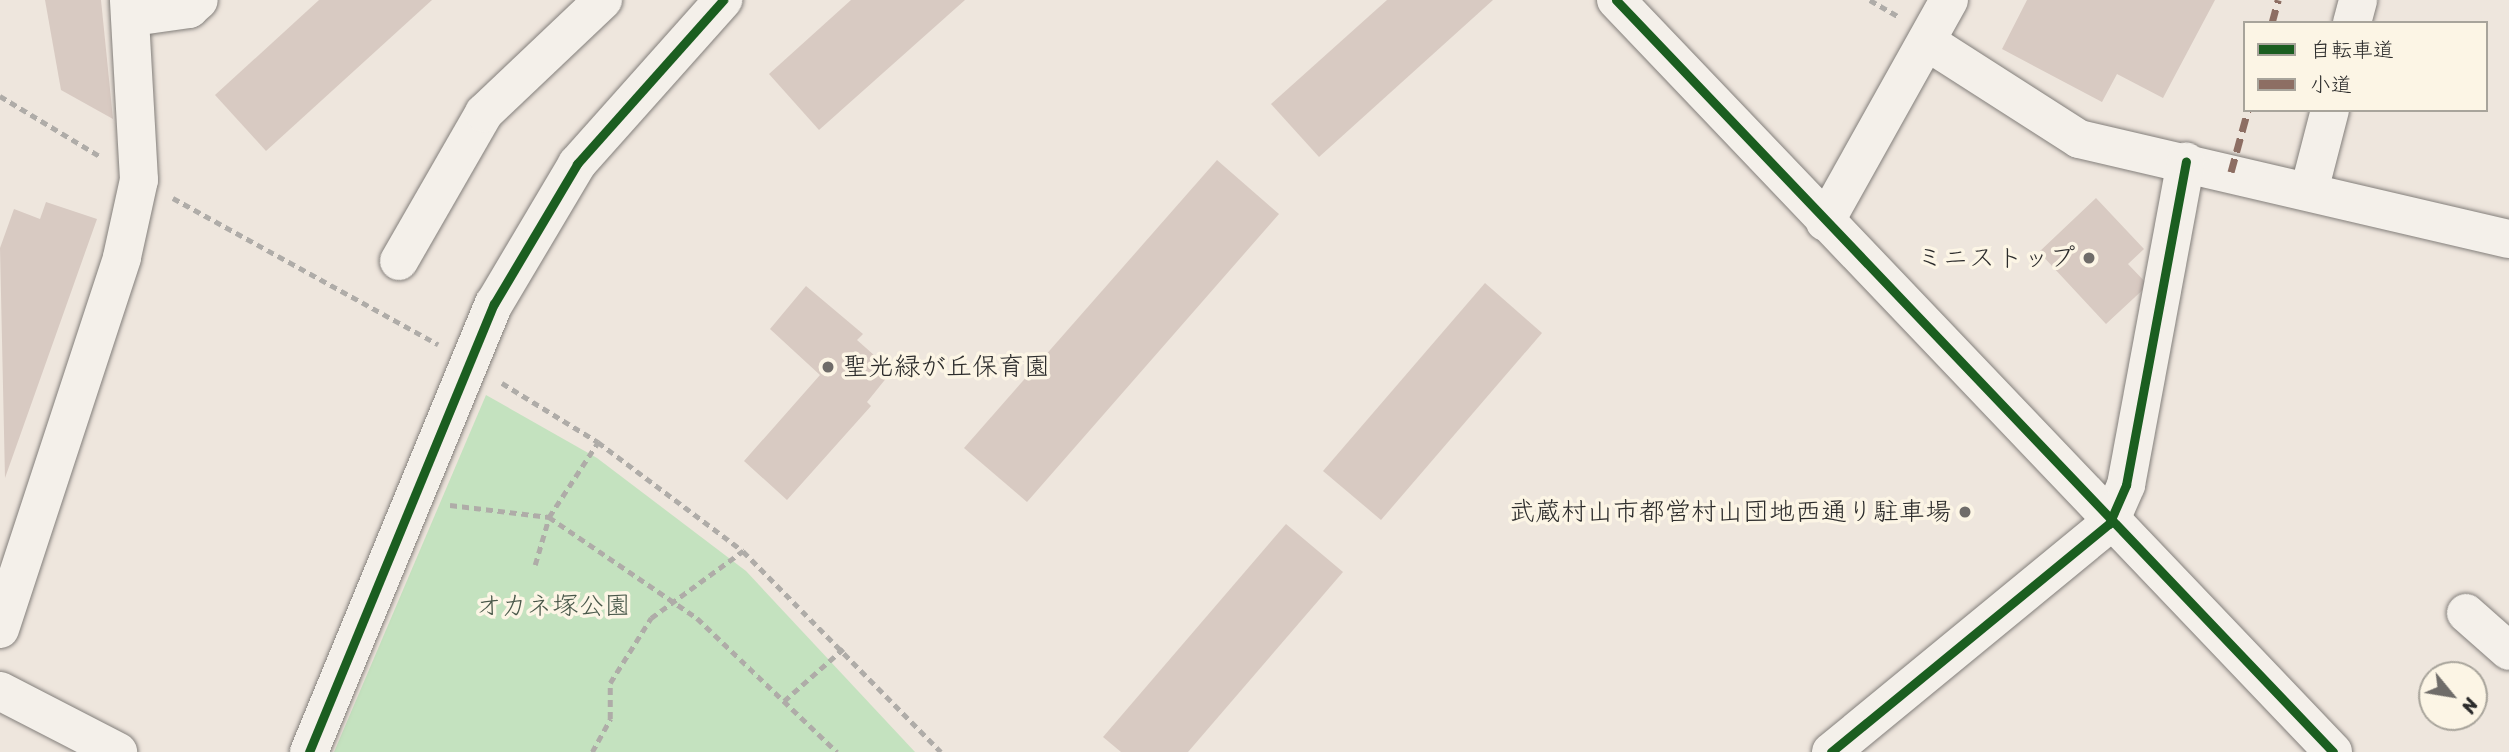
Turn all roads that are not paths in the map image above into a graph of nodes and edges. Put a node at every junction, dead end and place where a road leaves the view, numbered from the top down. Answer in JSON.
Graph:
{"nodes":[{"id":1,"x":199,"y":0,"type":"edge"},
{"id":2,"x":603,"y":0,"type":"edge"},
{"id":3,"x":723,"y":0,"type":"edge"},
{"id":4,"x":1616,"y":0,"type":"edge"},
{"id":5,"x":1949,"y":0,"type":"edge"},
{"id":6,"x":2358,"y":0,"type":"edge"},
{"id":7,"x":131,"y":8,"type":"edge"},
{"id":8,"x":2353,"y":21,"type":"edge"},
{"id":9,"x":1929,"y":43,"type":"junction"},
{"id":10,"x":2329,"y":112,"type":"edge"},
{"id":11,"x":2186,"y":162,"type":"junction"},
{"id":12,"x":2309,"y":191,"type":"junction"},
{"id":13,"x":1825,"y":222,"type":"junction"},
{"id":14,"x":2502,"y":227,"type":"edge"},
{"id":15,"x":399,"y":261,"type":"dead end"},
{"id":16,"x":2109,"y":524,"type":"junction"},
{"id":17,"x":2466,"y":613,"type":"dead end"},
{"id":18,"x":0,"y":629,"type":"edge"},
{"id":19,"x":2509,"y":651,"type":"edge"},
{"id":20,"x":0,"y":691,"type":"edge"},
{"id":21,"x":118,"y":752,"type":"edge"},
{"id":22,"x":309,"y":752,"type":"edge"},
{"id":23,"x":1831,"y":752,"type":"edge"},
{"id":24,"x":2333,"y":752,"type":"edge"}],
"edges":[{"from":1,"to":7,"type":"street"},
{"from":2,"to":15,"type":"street"},
{"from":3,"to":22,"type":"street"},
{"from":4,"to":13,"type":"street"},
{"from":5,"to":9,"type":"street"},
{"from":6,"to":8,"type":"street"},
{"from":7,"to":18,"type":"street"},
{"from":9,"to":11,"type":"street"},
{"from":9,"to":13,"type":"street"},
{"from":10,"to":12,"type":"street"},
{"from":11,"to":12,"type":"street"},
{"from":11,"to":16,"type":"street"},
{"from":12,"to":14,"type":"street"},
{"from":13,"to":16,"type":"street"},
{"from":16,"to":23,"type":"street"},
{"from":16,"to":24,"type":"street"},
{"from":17,"to":19,"type":"street"},
{"from":20,"to":21,"type":"street"}]}
